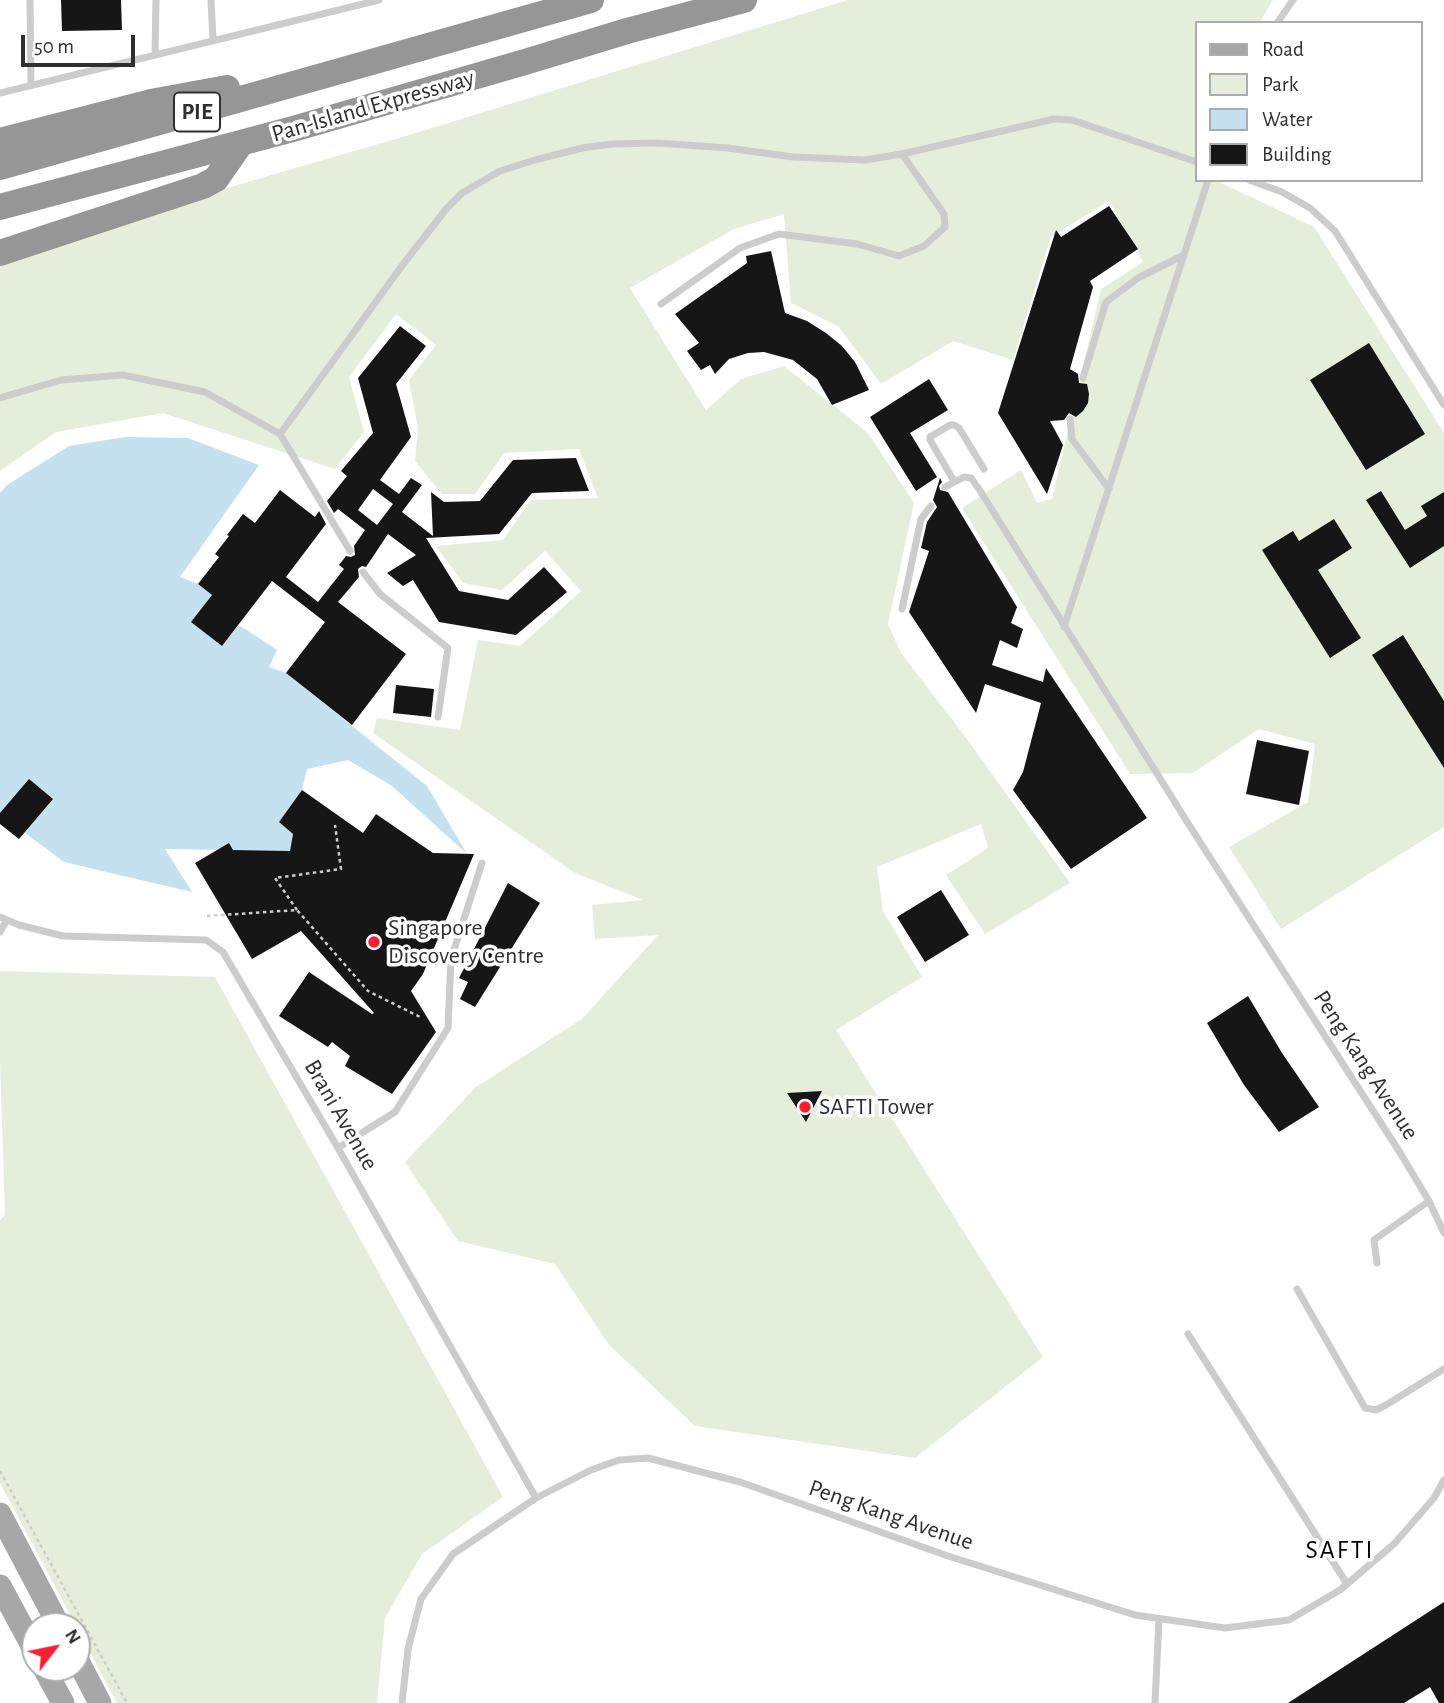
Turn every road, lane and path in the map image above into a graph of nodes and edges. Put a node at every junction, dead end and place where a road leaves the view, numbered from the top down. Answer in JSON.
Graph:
{"nodes":[{"id":1,"x":30,"y":0,"type":"edge"},
{"id":2,"x":156,"y":0,"type":"edge"},
{"id":3,"x":211,"y":0,"type":"edge"},
{"id":4,"x":379,"y":0,"type":"edge"},
{"id":5,"x":591,"y":0,"type":"edge"},
{"id":6,"x":744,"y":0,"type":"edge"},
{"id":7,"x":1293,"y":0,"type":"edge"},
{"id":8,"x":1279,"y":21,"type":"edge"},
{"id":9,"x":213,"y":40,"type":"junction"},
{"id":10,"x":155,"y":55,"type":"junction"},
{"id":11,"x":394,"y":57,"type":"junction"},
{"id":12,"x":31,"y":86,"type":"junction"},
{"id":13,"x":0,"y":93,"type":"edge"},
{"id":14,"x":0,"y":141,"type":"edge"},
{"id":15,"x":241,"y":143,"type":"junction"},
{"id":16,"x":902,"y":154,"type":"junction"},
{"id":17,"x":1196,"y":162,"type":"edge"},
{"id":18,"x":0,"y":167,"type":"edge"},
{"id":19,"x":1207,"y":182,"type":"edge"},
{"id":20,"x":1255,"y":182,"type":"edge"},
{"id":21,"x":0,"y":207,"type":"edge"},
{"id":22,"x":0,"y":253,"type":"edge"},
{"id":23,"x":1184,"y":255,"type":"junction"},
{"id":24,"x":660,"y":304,"type":"dead end"},
{"id":25,"x":1083,"y":378,"type":"dead end"},
{"id":26,"x":0,"y":398,"type":"edge"},
{"id":27,"x":1444,"y":405,"type":"edge"},
{"id":28,"x":1070,"y":419,"type":"dead end"},
{"id":29,"x":280,"y":434,"type":"junction"},
{"id":30,"x":984,"y":468,"type":"dead end"},
{"id":31,"x":954,"y":481,"type":"junction"},
{"id":32,"x":945,"y":487,"type":"dead end"},
{"id":33,"x":1109,"y":489,"type":"junction"},
{"id":34,"x":930,"y":506,"type":"dead end"},
{"id":35,"x":350,"y":551,"type":"dead end"},
{"id":36,"x":363,"y":572,"type":"dead end"},
{"id":37,"x":902,"y":609,"type":"dead end"},
{"id":38,"x":1064,"y":627,"type":"junction"},
{"id":39,"x":438,"y":717,"type":"dead end"},
{"id":40,"x":335,"y":825,"type":"dead end"},
{"id":41,"x":482,"y":863,"type":"dead end"},
{"id":42,"x":298,"y":910,"type":"junction"},
{"id":43,"x":207,"y":916,"type":"dead end"},
{"id":44,"x":4,"y":919,"type":"edge"},
{"id":45,"x":0,"y":932,"type":"edge"},
{"id":46,"x":420,"y":1017,"type":"dead end"},
{"id":47,"x":338,"y":1148,"type":"junction"},
{"id":48,"x":1429,"y":1201,"type":"junction"},
{"id":49,"x":1444,"y":1233,"type":"edge"},
{"id":50,"x":1377,"y":1263,"type":"dead end"},
{"id":51,"x":1297,"y":1289,"type":"dead end"},
{"id":52,"x":1188,"y":1334,"type":"dead end"},
{"id":53,"x":1444,"y":1368,"type":"edge"},
{"id":54,"x":0,"y":1471,"type":"edge"},
{"id":55,"x":1444,"y":1479,"type":"edge"},
{"id":56,"x":536,"y":1499,"type":"junction"},
{"id":57,"x":0,"y":1514,"type":"edge"},
{"id":58,"x":1347,"y":1584,"type":"junction"},
{"id":59,"x":0,"y":1586,"type":"edge"},
{"id":60,"x":52,"y":1612,"type":"edge"},
{"id":61,"x":1159,"y":1619,"type":"junction"},
{"id":62,"x":21,"y":1625,"type":"edge"},
{"id":63,"x":52,"y":1682,"type":"edge"},
{"id":64,"x":89,"y":1682,"type":"joint"},
{"id":65,"x":63,"y":1703,"type":"edge"},
{"id":66,"x":68,"y":1703,"type":"edge"},
{"id":67,"x":100,"y":1703,"type":"edge"},
{"id":68,"x":127,"y":1703,"type":"edge"},
{"id":69,"x":401,"y":1703,"type":"edge"},
{"id":70,"x":1156,"y":1703,"type":"edge"}],
"edges":[{"from":1,"to":12,"type":"lane"},
{"from":2,"to":10,"type":"lane"},
{"from":3,"to":9,"type":"lane"},
{"from":4,"to":9,"type":"lane"},
{"from":5,"to":11,"type":"highway","name":"Pan-Island Expressway","number":"PIE"},
{"from":6,"to":15,"type":"highway","name":"Pan-Island Expressway","number":"PIE"},
{"from":7,"to":8,"type":"lane"},
{"from":9,"to":10,"type":"lane"},
{"from":10,"to":12,"type":"lane"},
{"from":11,"to":14,"type":"highway"},
{"from":11,"to":18,"type":"highway","name":"Pan-Island Expressway","number":"PIE"},
{"from":12,"to":13,"type":"lane"},
{"from":15,"to":21,"type":"highway","name":"Pan-Island Expressway","number":"PIE"},
{"from":15,"to":22,"type":"highway"},
{"from":16,"to":17,"type":"lane"},
{"from":16,"to":24,"type":"lane"},
{"from":16,"to":29,"type":"lane"},
{"from":19,"to":23,"type":"lane"},
{"from":20,"to":27,"type":"lane"},
{"from":23,"to":25,"type":"lane"},
{"from":23,"to":33,"type":"lane"},
{"from":26,"to":29,"type":"lane"},
{"from":28,"to":33,"type":"lane"},
{"from":29,"to":35,"type":"lane"},
{"from":30,"to":31,"type":"lane"},
{"from":31,"to":32,"type":"lane"},
{"from":31,"to":38,"type":"lane","name":"Peng Kang Avenue"},
{"from":33,"to":38,"type":"lane"},
{"from":34,"to":37,"type":"lane"},
{"from":36,"to":39,"type":"lane"},
{"from":38,"to":48,"type":"lane","name":"Peng Kang Avenue"},
{"from":40,"to":42,"type":"path"},
{"from":41,"to":47,"type":"lane"},
{"from":42,"to":43,"type":"path"},
{"from":42,"to":46,"type":"path"},
{"from":44,"to":45,"type":"lane"},
{"from":44,"to":47,"type":"lane","name":"Brani Avenue"},
{"from":47,"to":56,"type":"lane","name":"Brani Avenue"},
{"from":48,"to":49,"type":"lane","name":"Peng Kang Avenue"},
{"from":48,"to":50,"type":"lane"},
{"from":51,"to":53,"type":"lane"},
{"from":52,"to":58,"type":"lane"},
{"from":54,"to":68,"type":"path"},
{"from":55,"to":58,"type":"lane","name":"Peng Kang Avenue"},
{"from":56,"to":61,"type":"lane","name":"Peng Kang Avenue"},
{"from":56,"to":69,"type":"lane","name":"Peng Kang Avenue"},
{"from":57,"to":60,"type":"main road"},
{"from":58,"to":61,"type":"lane","name":"Peng Kang Avenue"},
{"from":59,"to":62,"type":"main road"},
{"from":61,"to":70,"type":"lane"},
{"from":63,"to":65,"type":"main road"},
{"from":64,"to":66,"type":"main road"},
{"from":64,"to":67,"type":"main road"}]}
